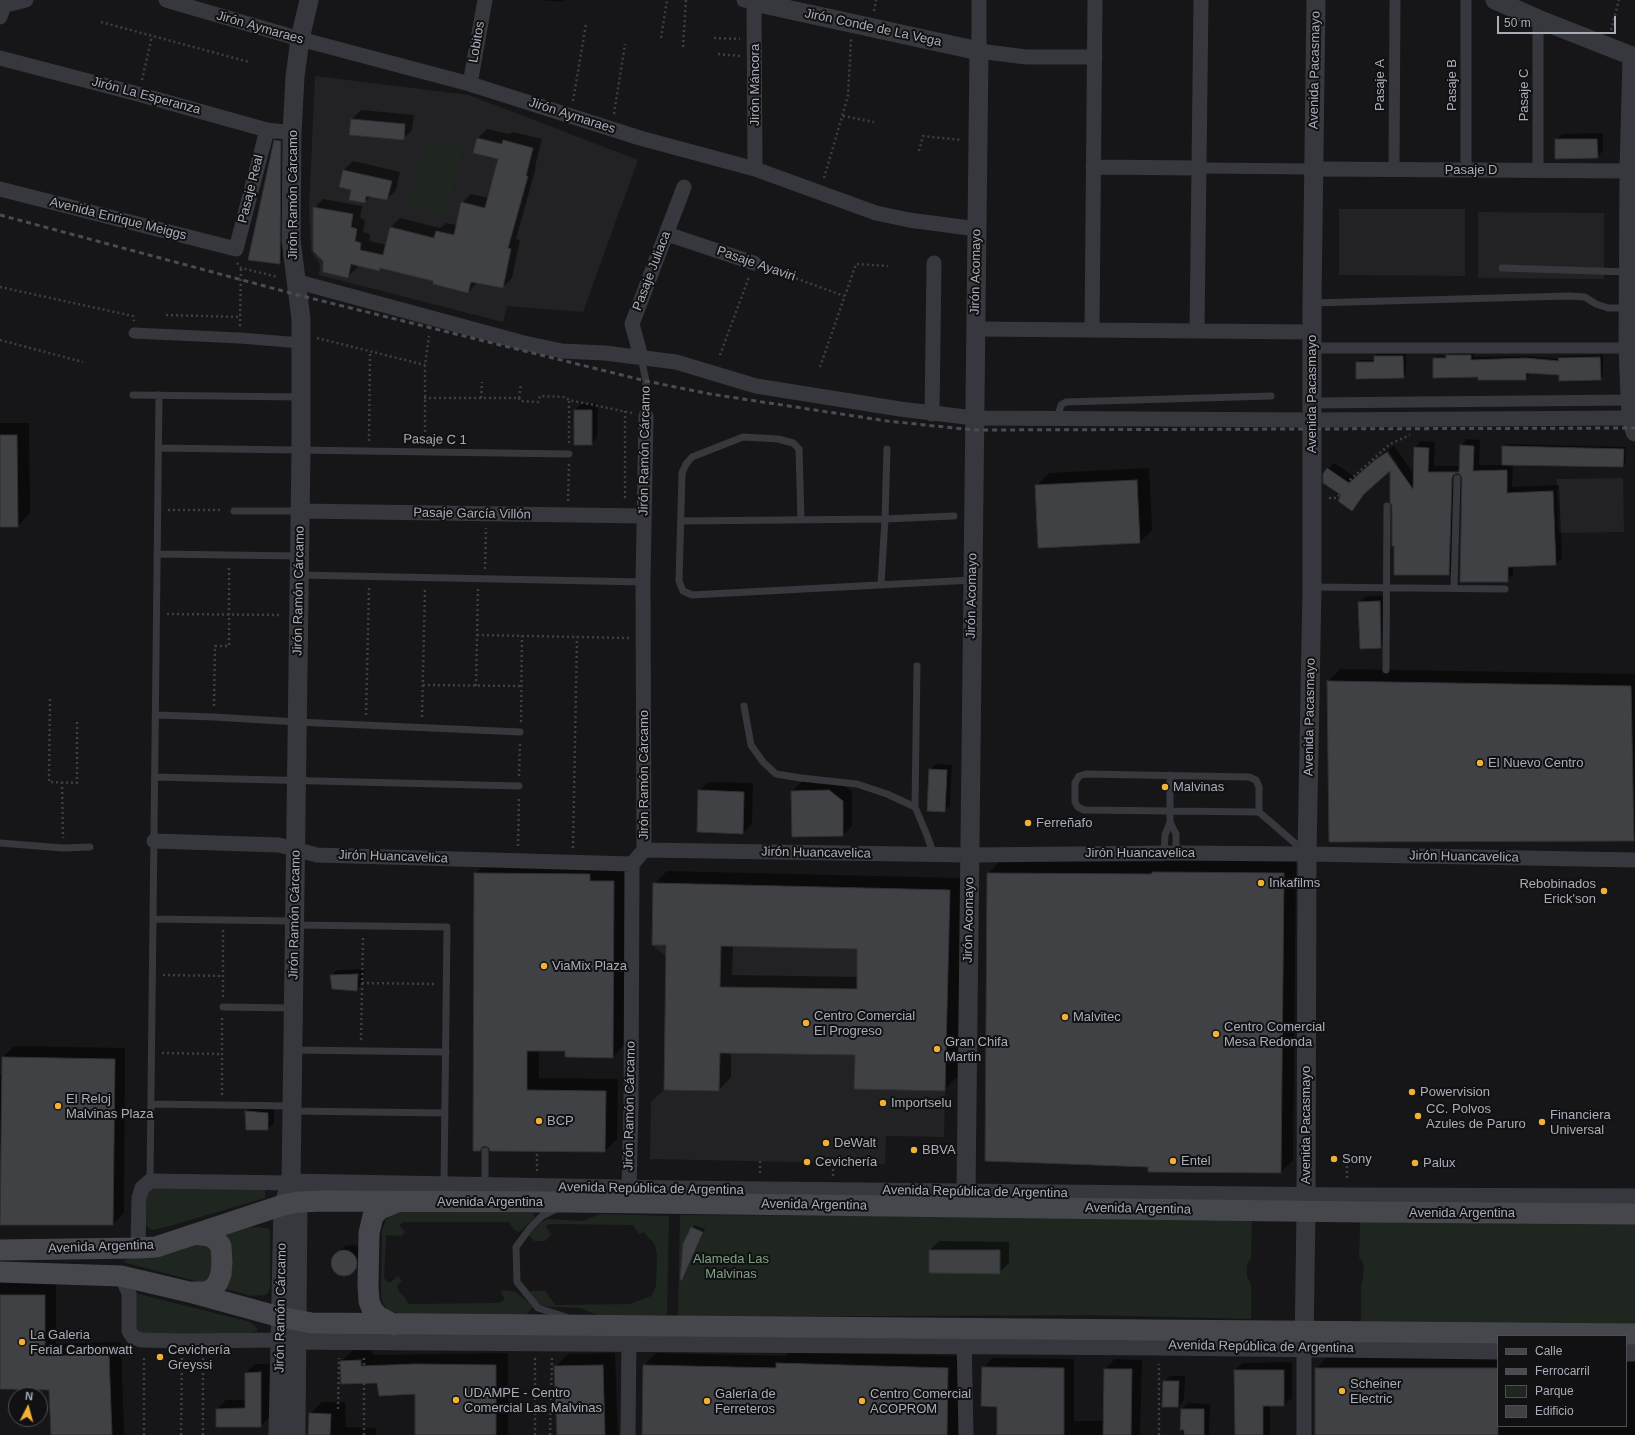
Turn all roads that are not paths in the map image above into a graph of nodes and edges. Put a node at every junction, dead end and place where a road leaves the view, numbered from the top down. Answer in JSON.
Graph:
{"nodes":[{"id":1,"x":26,"y":0,"type":"edge"},
{"id":2,"x":166,"y":0,"type":"edge"},
{"id":3,"x":309,"y":0,"type":"edge"},
{"id":4,"x":485,"y":0,"type":"edge"},
{"id":5,"x":979,"y":0,"type":"edge"},
{"id":6,"x":1095,"y":0,"type":"edge"},
{"id":7,"x":1201,"y":0,"type":"edge"},
{"id":8,"x":1316,"y":0,"type":"edge"},
{"id":9,"x":1395,"y":0,"type":"edge"},
{"id":10,"x":1466,"y":0,"type":"edge"},
{"id":11,"x":1495,"y":0,"type":"edge"},
{"id":12,"x":751,"y":1,"type":"edge"},
{"id":13,"x":4,"y":7,"type":"edge"},
{"id":14,"x":1538,"y":19,"type":"junction"},
{"id":15,"x":300,"y":40,"type":"junction"},
{"id":16,"x":979,"y":51,"type":"junction"},
{"id":17,"x":1634,"y":56,"type":"edge"},
{"id":18,"x":1094,"y":57,"type":"junction"},
{"id":19,"x":0,"y":58,"type":"edge"},
{"id":20,"x":470,"y":84,"type":"junction"},
{"id":21,"x":267,"y":130,"type":"junction"},
{"id":22,"x":292,"y":133,"type":"junction"},
{"id":23,"x":1093,"y":167,"type":"junction"},
{"id":24,"x":1199,"y":168,"type":"junction"},
{"id":25,"x":756,"y":169,"type":"junction"},
{"id":26,"x":1314,"y":169,"type":"junction"},
{"id":27,"x":1394,"y":170,"type":"junction"},
{"id":28,"x":1466,"y":170,"type":"junction"},
{"id":29,"x":1538,"y":170,"type":"junction"},
{"id":30,"x":1629,"y":171,"type":"junction"},
{"id":31,"x":684,"y":186,"type":"dead end"},
{"id":32,"x":0,"y":189,"type":"edge"},
{"id":33,"x":977,"y":229,"type":"junction"},
{"id":34,"x":667,"y":234,"type":"junction"},
{"id":35,"x":236,"y":249,"type":"joint"},
{"id":36,"x":754,"y":263,"type":"road end"},
{"id":37,"x":934,"y":263,"type":"dead end"},
{"id":38,"x":1502,"y":268,"type":"dead end"},
{"id":39,"x":1628,"y":272,"type":"junction"},
{"id":40,"x":295,"y":281,"type":"junction"},
{"id":41,"x":1312,"y":303,"type":"junction"},
{"id":42,"x":1628,"y":308,"type":"junction"},
{"id":43,"x":975,"y":329,"type":"junction"},
{"id":44,"x":1092,"y":330,"type":"junction"},
{"id":45,"x":1198,"y":331,"type":"junction"},
{"id":46,"x":134,"y":334,"type":"dead end"},
{"id":47,"x":301,"y":339,"type":"junction"},
{"id":48,"x":1312,"y":340,"type":"junction"},
{"id":49,"x":1628,"y":348,"type":"junction"},
{"id":50,"x":641,"y":357,"type":"junction"},
{"id":51,"x":133,"y":395,"type":"dead end"},
{"id":52,"x":159,"y":395,"type":"junction"},
{"id":53,"x":1271,"y":396,"type":"dead end"},
{"id":54,"x":301,"y":397,"type":"junction"},
{"id":55,"x":1312,"y":412,"type":"junction"},
{"id":56,"x":932,"y":414,"type":"junction"},
{"id":57,"x":646,"y":416,"type":"joint"},
{"id":58,"x":1632,"y":416,"type":"edge"},
{"id":59,"x":974,"y":418,"type":"junction"},
{"id":60,"x":1056,"y":419,"type":"junction"},
{"id":61,"x":158,"y":448,"type":"junction"},
{"id":62,"x":887,"y":449,"type":"dead end"},
{"id":63,"x":301,"y":450,"type":"junction"},
{"id":64,"x":569,"y":454,"type":"dead end"},
{"id":65,"x":1457,"y":478,"type":"dead end"},
{"id":66,"x":1387,"y":506,"type":"dead end"},
{"id":67,"x":234,"y":511,"type":"road end"},
{"id":68,"x":300,"y":511,"type":"junction"},
{"id":69,"x":644,"y":516,"type":"junction"},
{"id":70,"x":954,"y":516,"type":"dead end"},
{"id":71,"x":886,"y":519,"type":"junction"},
{"id":72,"x":681,"y":520,"type":"junction"},
{"id":73,"x":801,"y":520,"type":"junction"},
{"id":74,"x":158,"y":554,"type":"junction"},
{"id":75,"x":299,"y":556,"type":"junction"},
{"id":76,"x":299,"y":575,"type":"junction"},
{"id":77,"x":972,"y":580,"type":"junction"},
{"id":78,"x":643,"y":582,"type":"junction"},
{"id":79,"x":881,"y":584,"type":"junction"},
{"id":80,"x":1312,"y":588,"type":"junction"},
{"id":81,"x":1386,"y":588,"type":"junction"},
{"id":82,"x":1454,"y":588,"type":"junction"},
{"id":83,"x":1505,"y":589,"type":"dead end"},
{"id":84,"x":917,"y":666,"type":"dead end"},
{"id":85,"x":1386,"y":670,"type":"dead end"},
{"id":86,"x":744,"y":706,"type":"dead end"},
{"id":87,"x":156,"y":715,"type":"junction"},
{"id":88,"x":297,"y":722,"type":"junction"},
{"id":89,"x":520,"y":732,"type":"road end"},
{"id":90,"x":1170,"y":775,"type":"junction"},
{"id":91,"x":155,"y":777,"type":"junction"},
{"id":92,"x":296,"y":781,"type":"junction"},
{"id":93,"x":519,"y":786,"type":"road end"},
{"id":94,"x":914,"y":807,"type":"junction"},
{"id":95,"x":1170,"y":811,"type":"junction"},
{"id":96,"x":1259,"y":812,"type":"junction"},
{"id":97,"x":1170,"y":822,"type":"junction"},
{"id":98,"x":154,"y":841,"type":"junction"},
{"id":99,"x":0,"y":843,"type":"edge"},
{"id":100,"x":90,"y":847,"type":"dead end"},
{"id":101,"x":296,"y":849,"type":"junction"},
{"id":102,"x":644,"y":850,"type":"junction"},
{"id":103,"x":1170,"y":853,"type":"junction"},
{"id":104,"x":1307,"y":854,"type":"junction"},
{"id":105,"x":934,"y":855,"type":"junction"},
{"id":106,"x":969,"y":855,"type":"junction"},
{"id":107,"x":1635,"y":860,"type":"edge"},
{"id":108,"x":632,"y":864,"type":"junction"},
{"id":109,"x":153,"y":919,"type":"junction"},
{"id":110,"x":295,"y":923,"type":"junction"},
{"id":111,"x":222,"y":1007,"type":"dead end"},
{"id":112,"x":294,"y":1008,"type":"junction"},
{"id":113,"x":293,"y":1050,"type":"junction"},
{"id":114,"x":446,"y":1052,"type":"junction"},
{"id":115,"x":151,"y":1104,"type":"junction"},
{"id":116,"x":292,"y":1109,"type":"junction"},
{"id":117,"x":445,"y":1113,"type":"junction"},
{"id":118,"x":485,"y":1151,"type":"dead end"},
{"id":119,"x":150,"y":1181,"type":"junction"},
{"id":120,"x":444,"y":1187,"type":"junction"},
{"id":121,"x":485,"y":1187,"type":"junction"},
{"id":122,"x":629,"y":1189,"type":"junction"},
{"id":123,"x":966,"y":1192,"type":"junction"},
{"id":124,"x":291,"y":1197,"type":"junction"},
{"id":125,"x":1635,"y":1198,"type":"edge"},
{"id":126,"x":399,"y":1202,"type":"junction"},
{"id":127,"x":570,"y":1202,"type":"junction"},
{"id":128,"x":1306,"y":1204,"type":"junction"},
{"id":129,"x":1635,"y":1214,"type":"edge"},
{"id":130,"x":196,"y":1234,"type":"junction"},
{"id":131,"x":138,"y":1248,"type":"junction"},
{"id":132,"x":0,"y":1250,"type":"edge"},
{"id":133,"x":0,"y":1272,"type":"edge"},
{"id":134,"x":121,"y":1276,"type":"junction"},
{"id":135,"x":189,"y":1292,"type":"junction"},
{"id":136,"x":395,"y":1325,"type":"junction"},
{"id":137,"x":604,"y":1325,"type":"junction"},
{"id":138,"x":288,"y":1329,"type":"junction"},
{"id":139,"x":629,"y":1334,"type":"junction"},
{"id":140,"x":1635,"y":1334,"type":"edge"},
{"id":141,"x":1580,"y":1335,"type":"edge"},
{"id":142,"x":964,"y":1336,"type":"junction"},
{"id":143,"x":1497,"y":1337,"type":"edge"},
{"id":144,"x":1304,"y":1340,"type":"junction"},
{"id":145,"x":1497,"y":1350,"type":"edge"},
{"id":146,"x":278,"y":1435,"type":"edge"},
{"id":147,"x":296,"y":1435,"type":"edge"},
{"id":148,"x":628,"y":1435,"type":"edge"},
{"id":149,"x":966,"y":1435,"type":"edge"},
{"id":150,"x":1304,"y":1435,"type":"edge"}],
"edges":[{"from":1,"to":13,"type":"street"},
{"from":2,"to":15,"type":"street","name":"Jirón Aymaraes"},
{"from":3,"to":15,"type":"street","name":"Jirón Ramón Cárcamo"},
{"from":4,"to":20,"type":"street","name":"Lobitos"},
{"from":5,"to":16,"type":"street","name":"Jirón Acomayo"},
{"from":6,"to":18,"type":"street"},
{"from":7,"to":24,"type":"street"},
{"from":8,"to":26,"type":"street","name":"Avenida Pacasmayo"},
{"from":9,"to":27,"type":"street","name":"Pasaje A"},
{"from":10,"to":28,"type":"street","name":"Pasaje B"},
{"from":11,"to":14,"type":"street"},
{"from":12,"to":16,"type":"street","name":"Jirón Conde de La Vega"},
{"from":12,"to":25,"type":"street","name":"Jirón Máncora"},
{"from":14,"to":17,"type":"street"},
{"from":14,"to":29,"type":"street","name":"Pasaje C"},
{"from":15,"to":20,"type":"street","name":"Jirón Aymaraes"},
{"from":15,"to":22,"type":"street","name":"Jirón Ramón Cárcamo"},
{"from":16,"to":18,"type":"street"},
{"from":16,"to":33,"type":"street","name":"Jirón Acomayo"},
{"from":17,"to":30,"type":"street"},
{"from":18,"to":23,"type":"street"},
{"from":19,"to":21,"type":"street","name":"Jirón La Esperanza"},
{"from":20,"to":25,"type":"street","name":"Jirón Aymaraes"},
{"from":21,"to":22,"type":"street","name":"Jirón La Esperanza"},
{"from":21,"to":35,"type":"street","name":"Pasaje Real"},
{"from":22,"to":40,"type":"street","name":"Jirón Ramón Cárcamo"},
{"from":23,"to":24,"type":"street"},
{"from":23,"to":44,"type":"street"},
{"from":24,"to":26,"type":"street"},
{"from":24,"to":45,"type":"street"},
{"from":25,"to":33,"type":"street","name":"Jirón Aymaraes"},
{"from":26,"to":27,"type":"street","name":"Pasaje D"},
{"from":26,"to":41,"type":"street","name":"Avenida Pacasmayo"},
{"from":27,"to":28,"type":"street","name":"Pasaje D"},
{"from":28,"to":29,"type":"street","name":"Pasaje D"},
{"from":29,"to":30,"type":"street","name":"Pasaje D"},
{"from":30,"to":39,"type":"street"},
{"from":31,"to":34,"type":"street","name":"Pasaje Juliaca"},
{"from":32,"to":35,"type":"street","name":"Avenida Enrique Meiggs"},
{"from":33,"to":43,"type":"street","name":"Jirón Acomayo"},
{"from":34,"to":36,"type":"street","name":"Pasaje Ayaviri"},
{"from":34,"to":50,"type":"street","name":"Pasaje Juliaca"},
{"from":37,"to":56,"type":"street"},
{"from":38,"to":39,"type":"lane"},
{"from":39,"to":42,"type":"street"},
{"from":40,"to":47,"type":"street","name":"Jirón Ramón Cárcamo"},
{"from":40,"to":50,"type":"street"},
{"from":41,"to":42,"type":"lane"},
{"from":41,"to":48,"type":"street","name":"Avenida Pacasmayo"},
{"from":42,"to":49,"type":"street"},
{"from":43,"to":44,"type":"street"},
{"from":43,"to":59,"type":"street","name":"Jirón Acomayo"},
{"from":44,"to":45,"type":"street"},
{"from":45,"to":48,"type":"street"},
{"from":46,"to":47,"type":"street"},
{"from":47,"to":54,"type":"street","name":"Jirón Ramón Cárcamo"},
{"from":48,"to":49,"type":"street"},
{"from":48,"to":55,"type":"street","name":"Avenida Pacasmayo"},
{"from":49,"to":58,"type":"street"},
{"from":50,"to":56,"type":"street"},
{"from":50,"to":57,"type":"lane","name":"Jirón Ramón Cárcamo"},
{"from":51,"to":52,"type":"lane"},
{"from":52,"to":54,"type":"lane"},
{"from":52,"to":61,"type":"lane"},
{"from":53,"to":60,"type":"lane"},
{"from":54,"to":63,"type":"street","name":"Jirón Ramón Cárcamo"},
{"from":55,"to":58,"type":"street"},
{"from":55,"to":58,"type":"street"},
{"from":55,"to":60,"type":"street"},
{"from":55,"to":80,"type":"street","name":"Avenida Pacasmayo"},
{"from":56,"to":59,"type":"street"},
{"from":57,"to":69,"type":"street","name":"Jirón Ramón Cárcamo"},
{"from":59,"to":60,"type":"street"},
{"from":59,"to":77,"type":"street","name":"Jirón Acomayo"},
{"from":61,"to":63,"type":"lane","name":"Pasaje C 1"},
{"from":61,"to":74,"type":"lane"},
{"from":62,"to":71,"type":"lane"},
{"from":63,"to":64,"type":"lane","name":"Pasaje C 1"},
{"from":63,"to":68,"type":"street","name":"Jirón Ramón Cárcamo"},
{"from":65,"to":82,"type":"lane"},
{"from":66,"to":81,"type":"lane"},
{"from":67,"to":68,"type":"lane"},
{"from":68,"to":69,"type":"street","name":"Pasaje García Villón"},
{"from":68,"to":75,"type":"street","name":"Jirón Ramón Cárcamo"},
{"from":69,"to":78,"type":"street","name":"Jirón Ramón Cárcamo"},
{"from":70,"to":71,"type":"lane"},
{"from":71,"to":73,"type":"lane"},
{"from":71,"to":79,"type":"lane"},
{"from":72,"to":73,"type":"lane"},
{"from":72,"to":73,"type":"lane"},
{"from":72,"to":79,"type":"lane"},
{"from":74,"to":75,"type":"lane"},
{"from":74,"to":87,"type":"lane"},
{"from":75,"to":76,"type":"street","name":"Jirón Ramón Cárcamo"},
{"from":76,"to":78,"type":"lane"},
{"from":76,"to":88,"type":"street","name":"Jirón Ramón Cárcamo"},
{"from":77,"to":79,"type":"lane"},
{"from":77,"to":106,"type":"street","name":"Jirón Acomayo"},
{"from":78,"to":102,"type":"street","name":"Jirón Ramón Cárcamo"},
{"from":80,"to":81,"type":"lane"},
{"from":80,"to":104,"type":"street","name":"Avenida Pacasmayo"},
{"from":81,"to":82,"type":"lane"},
{"from":81,"to":85,"type":"lane"},
{"from":82,"to":83,"type":"lane"},
{"from":84,"to":94,"type":"lane"},
{"from":86,"to":94,"type":"lane"},
{"from":87,"to":88,"type":"lane"},
{"from":87,"to":91,"type":"lane"},
{"from":88,"to":89,"type":"lane"},
{"from":88,"to":92,"type":"street","name":"Jirón Ramón Cárcamo"},
{"from":90,"to":95,"type":"lane"},
{"from":90,"to":95,"type":"lane"},
{"from":90,"to":96,"type":"lane"},
{"from":91,"to":92,"type":"lane"},
{"from":91,"to":98,"type":"lane"},
{"from":92,"to":93,"type":"lane"},
{"from":92,"to":101,"type":"street","name":"Jirón Ramón Cárcamo"},
{"from":94,"to":105,"type":"lane"},
{"from":95,"to":96,"type":"lane"},
{"from":95,"to":97,"type":"lane"},
{"from":96,"to":104,"type":"lane"},
{"from":97,"to":103,"type":"lane"},
{"from":97,"to":103,"type":"lane"},
{"from":98,"to":101,"type":"street","name":"Jirón Huancavelica"},
{"from":98,"to":109,"type":"lane"},
{"from":99,"to":100,"type":"lane"},
{"from":101,"to":108,"type":"street","name":"Jirón Huancavelica"},
{"from":101,"to":110,"type":"street","name":"Jirón Ramón Cárcamo"},
{"from":102,"to":105,"type":"street","name":"Jirón Huancavelica"},
{"from":102,"to":108,"type":"street","name":"Jirón Ramón Cárcamo"},
{"from":103,"to":104,"type":"street","name":"Jirón Huancavelica"},
{"from":103,"to":106,"type":"street","name":"Jirón Huancavelica"},
{"from":104,"to":107,"type":"street","name":"Jirón Huancavelica"},
{"from":104,"to":128,"type":"street","name":"Avenida Pacasmayo"},
{"from":105,"to":106,"type":"street","name":"Jirón Huancavelica"},
{"from":106,"to":123,"type":"street","name":"Jirón Acomayo"},
{"from":108,"to":122,"type":"street","name":"Jirón Ramón Cárcamo"},
{"from":109,"to":110,"type":"lane"},
{"from":109,"to":115,"type":"lane"},
{"from":110,"to":112,"type":"street","name":"Jirón Ramón Cárcamo"},
{"from":110,"to":114,"type":"lane"},
{"from":111,"to":112,"type":"lane"},
{"from":112,"to":113,"type":"street","name":"Jirón Ramón Cárcamo"},
{"from":113,"to":114,"type":"lane"},
{"from":113,"to":116,"type":"street","name":"Jirón Ramón Cárcamo"},
{"from":114,"to":117,"type":"lane"},
{"from":115,"to":116,"type":"lane"},
{"from":115,"to":119,"type":"lane"},
{"from":116,"to":117,"type":"lane"},
{"from":116,"to":124,"type":"street","name":"Jirón Ramón Cárcamo"},
{"from":117,"to":120,"type":"lane"},
{"from":118,"to":121,"type":"lane"},
{"from":119,"to":124,"type":"street"},
{"from":119,"to":131,"type":"street"},
{"from":120,"to":121,"type":"street","name":"Avenida República de Argentina"},
{"from":120,"to":124,"type":"street","name":"Avenida República de Argentina"},
{"from":121,"to":122,"type":"street","name":"Avenida República de Argentina"},
{"from":122,"to":123,"type":"street","name":"Avenida República de Argentina"},
{"from":123,"to":128,"type":"street","name":"Avenida República de Argentina"},
{"from":124,"to":126,"type":"main road","name":"Avenida Argentina"},
{"from":124,"to":130,"type":"main road","name":"Avenida Argentina"},
{"from":124,"to":138,"type":"street","name":"Jirón Ramón Cárcamo"},
{"from":125,"to":128,"type":"street","name":"Avenida República de Argentina"},
{"from":126,"to":127,"type":"main road","name":"Avenida Argentina"},
{"from":126,"to":136,"type":"main road"},
{"from":127,"to":128,"type":"main road","name":"Avenida Argentina"},
{"from":127,"to":137,"type":"lane"},
{"from":128,"to":129,"type":"main road","name":"Avenida Argentina"},
{"from":128,"to":144,"type":"street","name":"Avenida Pacasmayo"},
{"from":130,"to":131,"type":"main road","name":"Avenida Argentina"},
{"from":130,"to":135,"type":"main road"},
{"from":131,"to":132,"type":"main road","name":"Avenida Argentina"},
{"from":133,"to":134,"type":"main road"},
{"from":134,"to":135,"type":"main road"},
{"from":134,"to":138,"type":"street"},
{"from":135,"to":138,"type":"main road"},
{"from":136,"to":137,"type":"main road"},
{"from":136,"to":138,"type":"main road"},
{"from":137,"to":139,"type":"main road"},
{"from":138,"to":139,"type":"street"},
{"from":138,"to":146,"type":"street","name":"Jirón Ramón Cárcamo"},
{"from":138,"to":147,"type":"street","name":"Jirón Ramón Cárcamo"},
{"from":139,"to":142,"type":"main road"},
{"from":139,"to":148,"type":"street"},
{"from":140,"to":141,"type":"main road"},
{"from":142,"to":144,"type":"main road"},
{"from":142,"to":144,"type":"street","name":"Avenida República de Argentina"},
{"from":142,"to":149,"type":"street"},
{"from":143,"to":144,"type":"main road"},
{"from":144,"to":145,"type":"street","name":"Avenida República de Argentina"},
{"from":144,"to":150,"type":"street","name":"Avenida Pacasmayo"}]}
